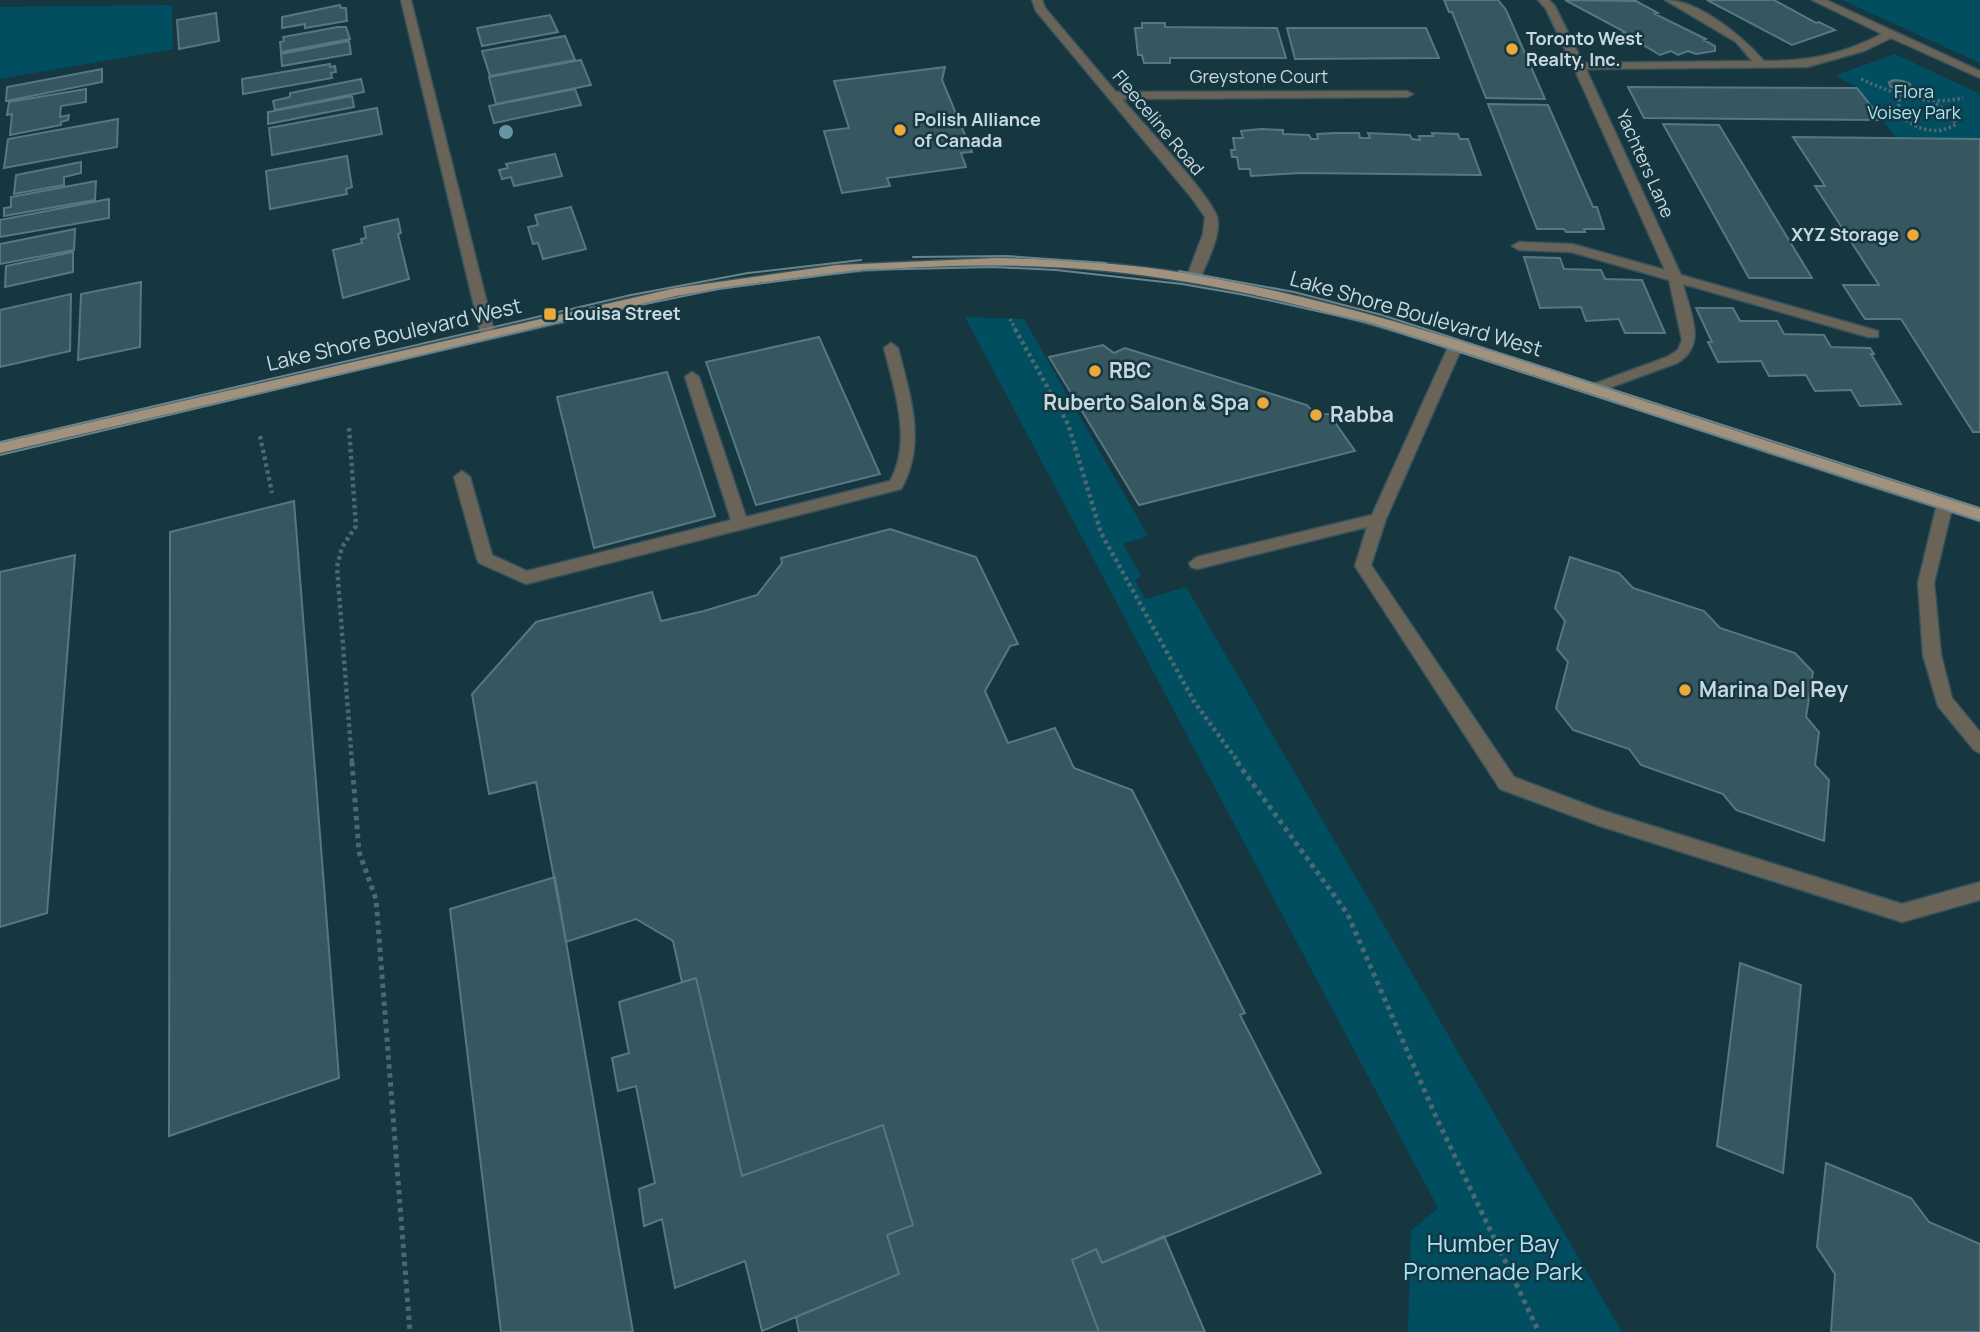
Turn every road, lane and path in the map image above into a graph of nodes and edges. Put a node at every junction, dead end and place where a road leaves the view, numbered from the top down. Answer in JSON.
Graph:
{"nodes":[{"id":1,"x":406,"y":0,"type":"edge"},
{"id":2,"x":1037,"y":0,"type":"edge"},
{"id":3,"x":1543,"y":0,"type":"edge"},
{"id":4,"x":1670,"y":0,"type":"edge"},
{"id":5,"x":1817,"y":0,"type":"edge"},
{"id":6,"x":1890,"y":34,"type":"junction"},
{"id":7,"x":1579,"y":66,"type":"junction"},
{"id":8,"x":1762,"y":66,"type":"junction"},
{"id":9,"x":1980,"y":75,"type":"edge"},
{"id":10,"x":1854,"y":76,"type":"dead end"},
{"id":11,"x":1407,"y":94,"type":"dead end"},
{"id":12,"x":1900,"y":94,"type":"junction"},
{"id":13,"x":1112,"y":96,"type":"junction"},
{"id":14,"x":1968,"y":97,"type":"dead end"},
{"id":15,"x":1932,"y":100,"type":"junction"},
{"id":16,"x":1519,"y":246,"type":"dead end"},
{"id":17,"x":1675,"y":277,"type":"junction"},
{"id":18,"x":1193,"y":279,"type":"junction"},
{"id":19,"x":1010,"y":319,"type":"dead end"},
{"id":20,"x":1873,"y":334,"type":"dead end"},
{"id":21,"x":488,"y":335,"type":"junction"},
{"id":22,"x":1456,"y":345,"type":"junction"},
{"id":23,"x":891,"y":348,"type":"dead end"},
{"id":24,"x":692,"y":377,"type":"dead end"},
{"id":25,"x":1593,"y":389,"type":"junction"},
{"id":26,"x":349,"y":428,"type":"dead end"},
{"id":27,"x":260,"y":436,"type":"dead end"},
{"id":28,"x":0,"y":448,"type":"edge"},
{"id":29,"x":462,"y":477,"type":"dead end"},
{"id":30,"x":272,"y":493,"type":"dead end"},
{"id":31,"x":1945,"y":504,"type":"junction"},
{"id":32,"x":1980,"y":514,"type":"edge"},
{"id":33,"x":1378,"y":519,"type":"junction"},
{"id":34,"x":740,"y":524,"type":"junction"},
{"id":35,"x":1197,"y":563,"type":"dead end"},
{"id":36,"x":1980,"y":745,"type":"edge"},
{"id":37,"x":1980,"y":891,"type":"edge"},
{"id":38,"x":410,"y":1332,"type":"edge"},
{"id":39,"x":1539,"y":1332,"type":"edge"}],
"edges":[{"from":1,"to":21,"type":"street"},
{"from":2,"to":13,"type":"street","name":"Fleeceline Road"},
{"from":3,"to":7,"type":"street","name":"Yachters Lane"},
{"from":4,"to":8,"type":"street"},
{"from":5,"to":6,"type":"street"},
{"from":6,"to":8,"type":"street"},
{"from":6,"to":9,"type":"street"},
{"from":7,"to":8,"type":"street"},
{"from":7,"to":17,"type":"street","name":"Yachters Lane"},
{"from":10,"to":12,"type":"path"},
{"from":11,"to":13,"type":"street","name":"Greystone Court"},
{"from":12,"to":15,"type":"path"},
{"from":12,"to":15,"type":"path"},
{"from":13,"to":18,"type":"street","name":"Fleeceline Road"},
{"from":14,"to":15,"type":"path"},
{"from":16,"to":17,"type":"street"},
{"from":17,"to":20,"type":"street"},
{"from":17,"to":25,"type":"street","name":"Yachters Lane"},
{"from":18,"to":21,"type":"main road","name":"Lake Shore Boulevard West"},
{"from":18,"to":22,"type":"main road","name":"Lake Shore Boulevard West"},
{"from":19,"to":39,"type":"path"},
{"from":21,"to":28,"type":"main road","name":"Lake Shore Boulevard West"},
{"from":22,"to":25,"type":"main road","name":"Lake Shore Boulevard West"},
{"from":22,"to":33,"type":"street"},
{"from":23,"to":34,"type":"street"},
{"from":24,"to":34,"type":"street"},
{"from":25,"to":31,"type":"main road","name":"Lake Shore Boulevard West"},
{"from":26,"to":38,"type":"path"},
{"from":27,"to":30,"type":"path"},
{"from":29,"to":34,"type":"street"},
{"from":31,"to":32,"type":"main road","name":"Lake Shore Boulevard West"},
{"from":31,"to":36,"type":"street"},
{"from":33,"to":35,"type":"street"},
{"from":33,"to":37,"type":"street"}]}
